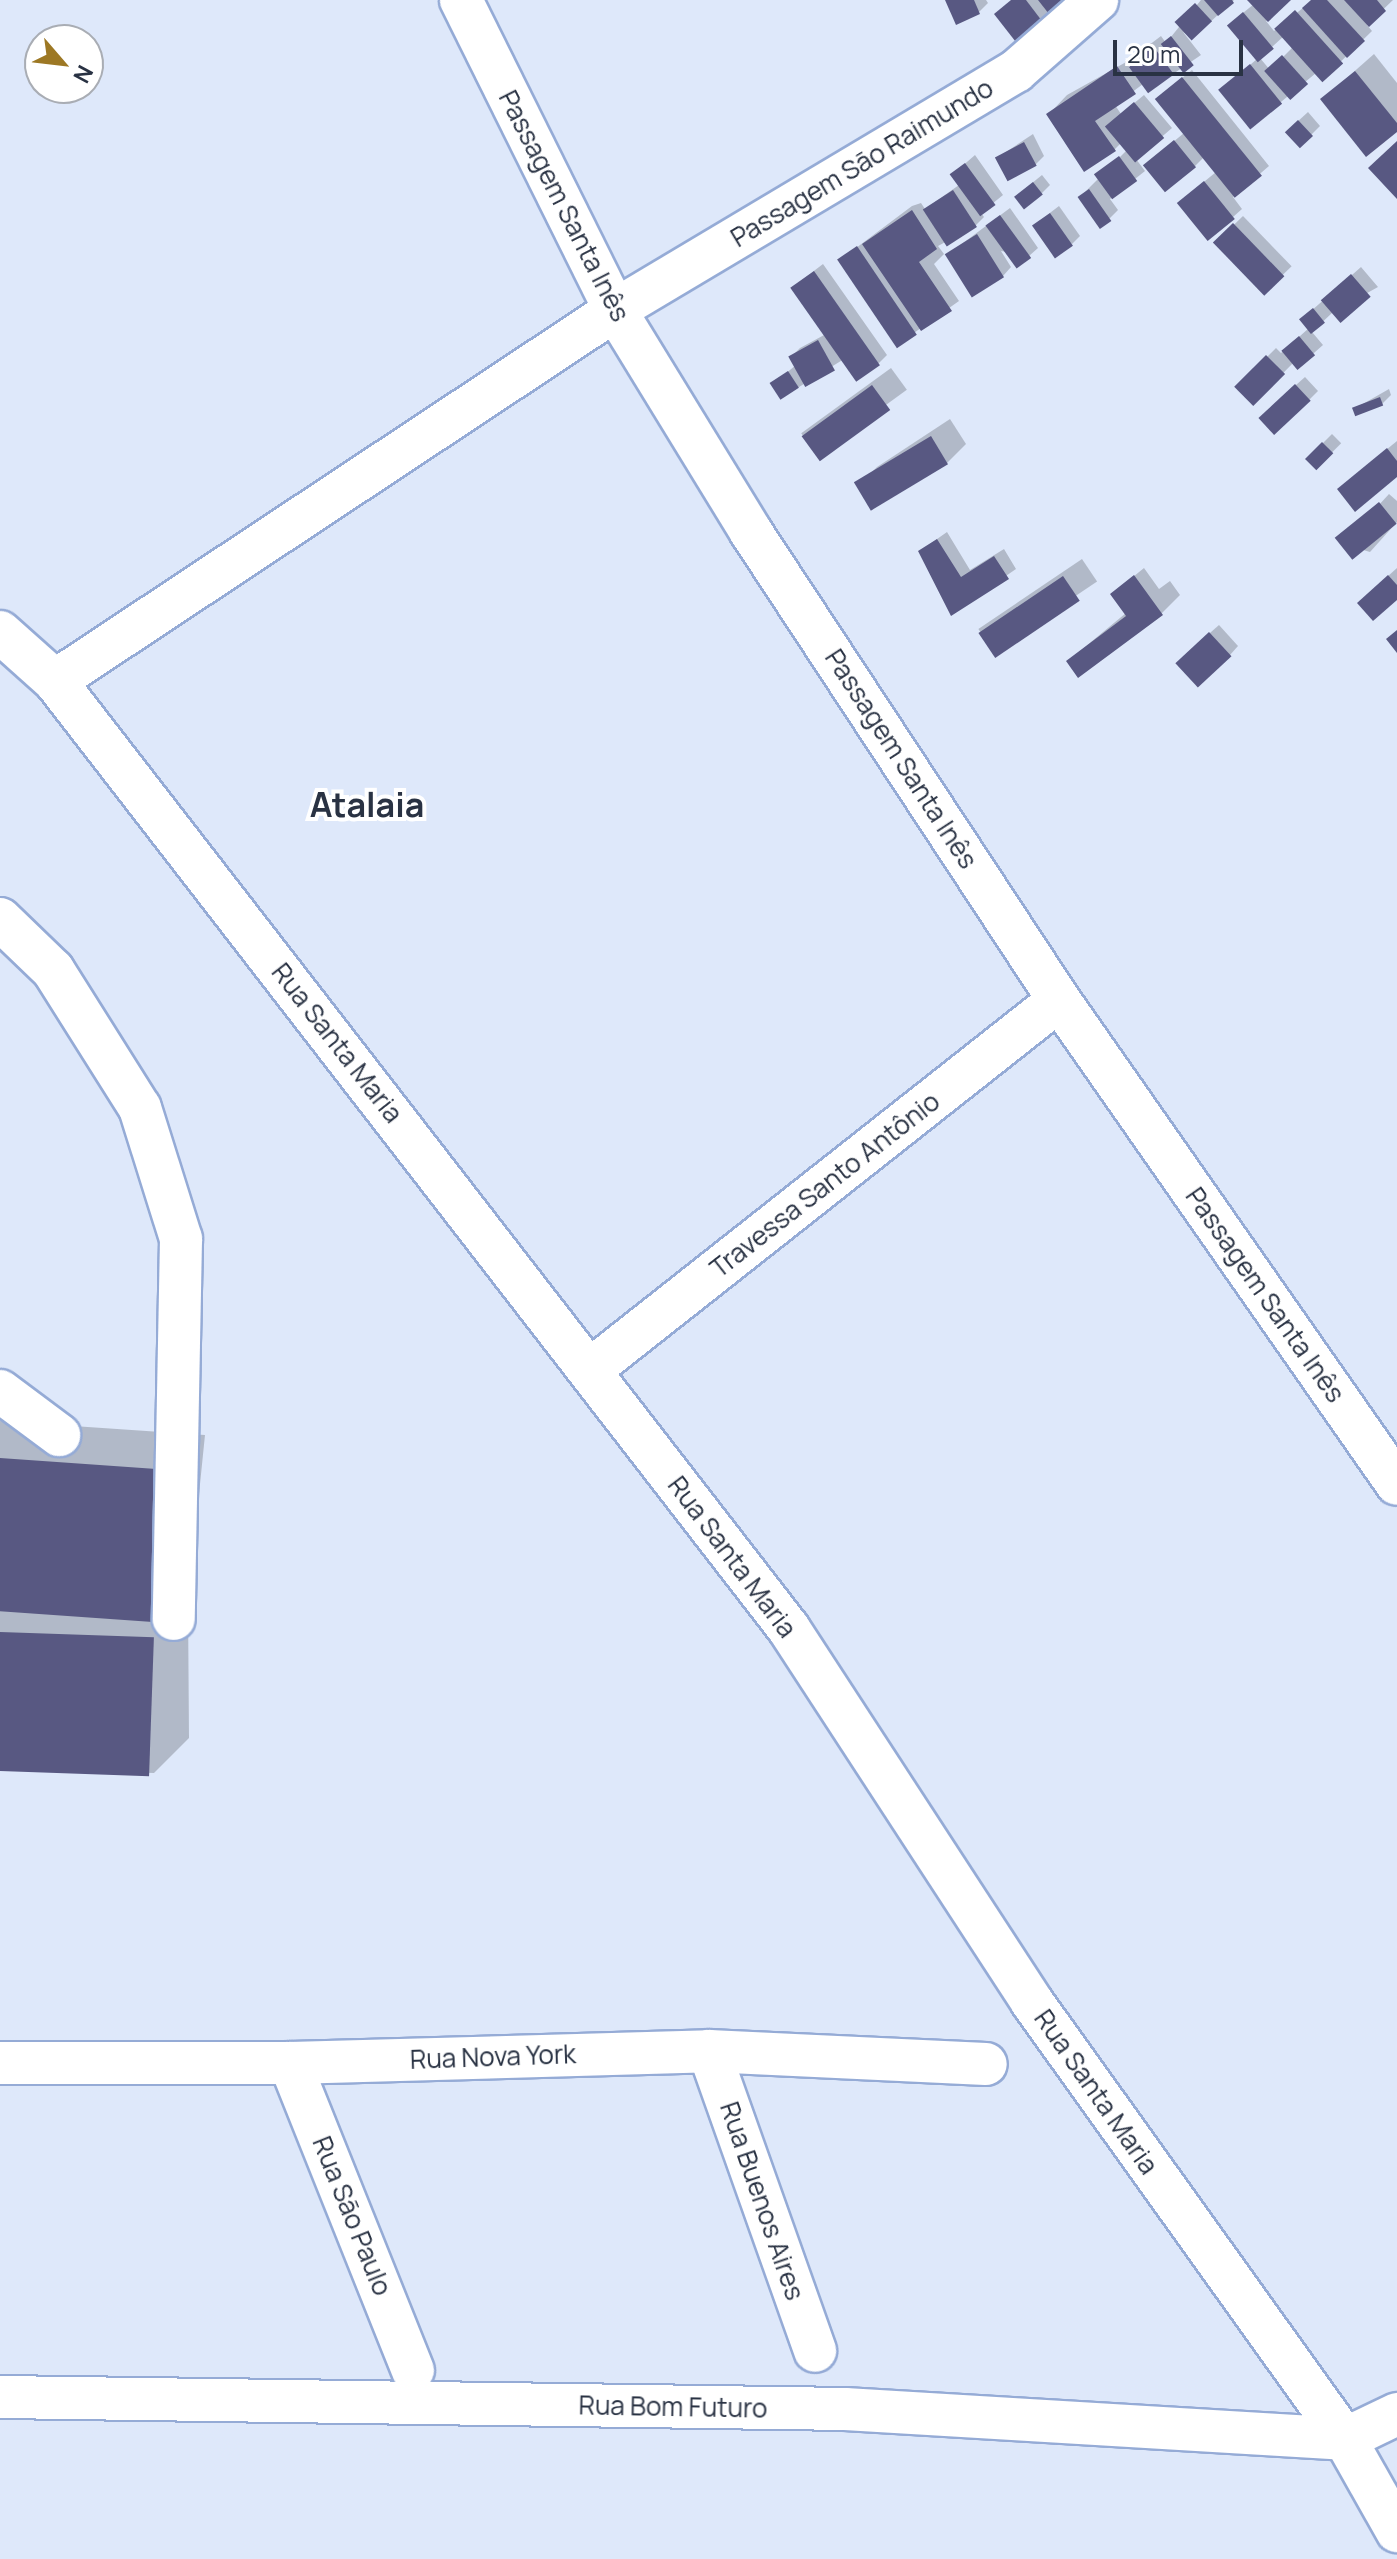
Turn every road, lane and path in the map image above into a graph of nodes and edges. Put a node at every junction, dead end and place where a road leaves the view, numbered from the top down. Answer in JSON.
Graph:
{"nodes":[{"id":1,"x":461,"y":0,"type":"edge"},
{"id":2,"x":1097,"y":0,"type":"edge"},
{"id":3,"x":615,"y":310,"type":"junction"},
{"id":4,"x":0,"y":632,"type":"edge"},
{"id":5,"x":55,"y":681,"type":"junction"},
{"id":6,"x":0,"y":919,"type":"edge"},
{"id":7,"x":1059,"y":1000,"type":"junction"},
{"id":8,"x":590,"y":1370,"type":"junction"},
{"id":9,"x":0,"y":1391,"type":"edge"},
{"id":10,"x":59,"y":1435,"type":"dead end"},
{"id":11,"x":1397,"y":1484,"type":"edge"},
{"id":12,"x":174,"y":1619,"type":"dead end"},
{"id":13,"x":709,"y":2051,"type":"junction"},
{"id":14,"x":0,"y":2063,"type":"edge"},
{"id":15,"x":290,"y":2063,"type":"junction"},
{"id":16,"x":986,"y":2064,"type":"dead end"},
{"id":17,"x":815,"y":2351,"type":"dead end"},
{"id":18,"x":413,"y":2370,"type":"dead end"},
{"id":19,"x":0,"y":2397,"type":"edge"},
{"id":20,"x":1397,"y":2414,"type":"edge"},
{"id":21,"x":1345,"y":2439,"type":"junction"},
{"id":22,"x":1397,"y":2531,"type":"edge"}],
"edges":[{"from":1,"to":3,"type":"street","name":"Passagem Santa Inês"},
{"from":2,"to":3,"type":"street","name":"Passagem São Raimundo"},
{"from":3,"to":5,"type":"street","name":"Passagem São Raimundo"},
{"from":3,"to":7,"type":"street","name":"Passagem Santa Inês"},
{"from":4,"to":5,"type":"street","name":"Rua Santa Maria"},
{"from":5,"to":8,"type":"street","name":"Rua Santa Maria"},
{"from":6,"to":12,"type":"street"},
{"from":7,"to":8,"type":"street","name":"Travessa Santo Antônio"},
{"from":7,"to":11,"type":"street","name":"Passagem Santa Inês"},
{"from":8,"to":21,"type":"street","name":"Rua Santa Maria"},
{"from":9,"to":10,"type":"street"},
{"from":13,"to":15,"type":"street","name":"Rua Nova York"},
{"from":13,"to":16,"type":"street","name":"Rua Nova York"},
{"from":13,"to":17,"type":"street","name":"Rua Buenos Aires"},
{"from":14,"to":15,"type":"street","name":"Rua Nova York"},
{"from":15,"to":18,"type":"street","name":"Rua São Paulo"},
{"from":19,"to":21,"type":"street","name":"Rua Bom Futuro"},
{"from":20,"to":21,"type":"street"},
{"from":21,"to":22,"type":"street","name":"Rua Santa Maria"}]}
